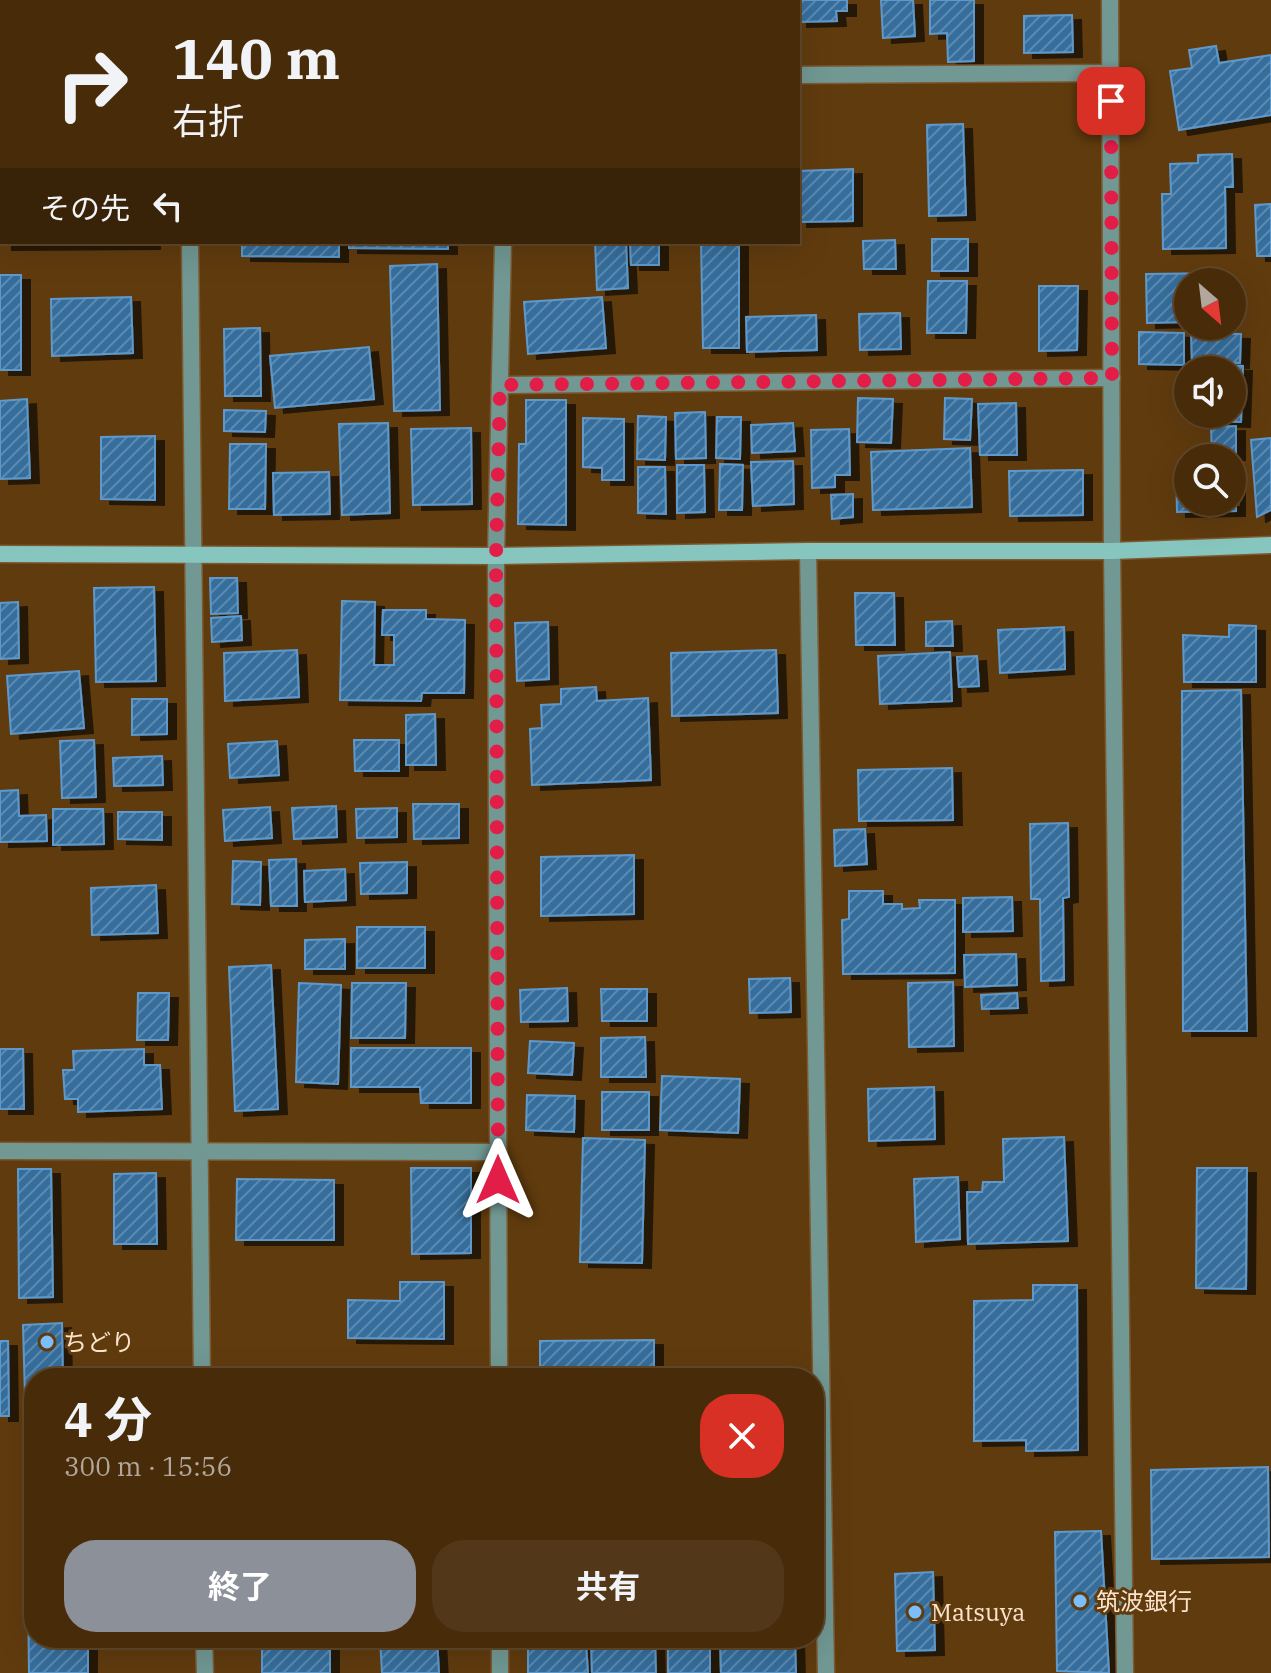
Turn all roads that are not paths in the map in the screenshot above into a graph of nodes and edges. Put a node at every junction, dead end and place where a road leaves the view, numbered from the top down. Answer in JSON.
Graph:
{"nodes":[{"id":1,"x":1110,"y":0,"type":"edge"},
{"id":2,"x":1110,"y":73,"type":"junction"},
{"id":3,"x":800,"y":75,"type":"edge"},
{"id":4,"x":190,"y":244,"type":"edge"},
{"id":5,"x":503,"y":244,"type":"edge"},
{"id":6,"x":1112,"y":378,"type":"junction"},
{"id":7,"x":500,"y":385,"type":"junction"},
{"id":8,"x":1271,"y":545,"type":"edge"},
{"id":9,"x":808,"y":551,"type":"junction"},
{"id":10,"x":1112,"y":551,"type":"junction"},
{"id":11,"x":0,"y":554,"type":"edge"},
{"id":12,"x":193,"y":554,"type":"junction"},
{"id":13,"x":496,"y":556,"type":"junction"},
{"id":14,"x":0,"y":1151,"type":"edge"},
{"id":15,"x":199,"y":1152,"type":"junction"},
{"id":16,"x":498,"y":1152,"type":"junction"},
{"id":17,"x":202,"y":1368,"type":"edge"},
{"id":18,"x":499,"y":1368,"type":"edge"},
{"id":19,"x":821,"y":1368,"type":"edge"},
{"id":20,"x":824,"y":1548,"type":"edge"},
{"id":21,"x":204,"y":1648,"type":"edge"},
{"id":22,"x":500,"y":1648,"type":"edge"},
{"id":23,"x":205,"y":1673,"type":"edge"},
{"id":24,"x":500,"y":1673,"type":"edge"},
{"id":25,"x":826,"y":1673,"type":"edge"},
{"id":26,"x":1125,"y":1673,"type":"edge"}],
"edges":[{"from":1,"to":2,"type":"street"},
{"from":2,"to":3,"type":"street"},
{"from":2,"to":6,"type":"street"},
{"from":4,"to":12,"type":"street"},
{"from":5,"to":7,"type":"street"},
{"from":6,"to":7,"type":"street"},
{"from":6,"to":10,"type":"street"},
{"from":7,"to":13,"type":"street"},
{"from":8,"to":10,"type":"street"},
{"from":9,"to":10,"type":"street"},
{"from":9,"to":13,"type":"street"},
{"from":9,"to":19,"type":"street"},
{"from":10,"to":26,"type":"street"},
{"from":11,"to":12,"type":"street"},
{"from":12,"to":13,"type":"street"},
{"from":12,"to":15,"type":"street"},
{"from":13,"to":16,"type":"street"},
{"from":14,"to":15,"type":"street"},
{"from":15,"to":16,"type":"street"},
{"from":15,"to":17,"type":"street"},
{"from":16,"to":18,"type":"street"},
{"from":20,"to":25,"type":"street"},
{"from":21,"to":23,"type":"street"},
{"from":22,"to":24,"type":"street"}]}
